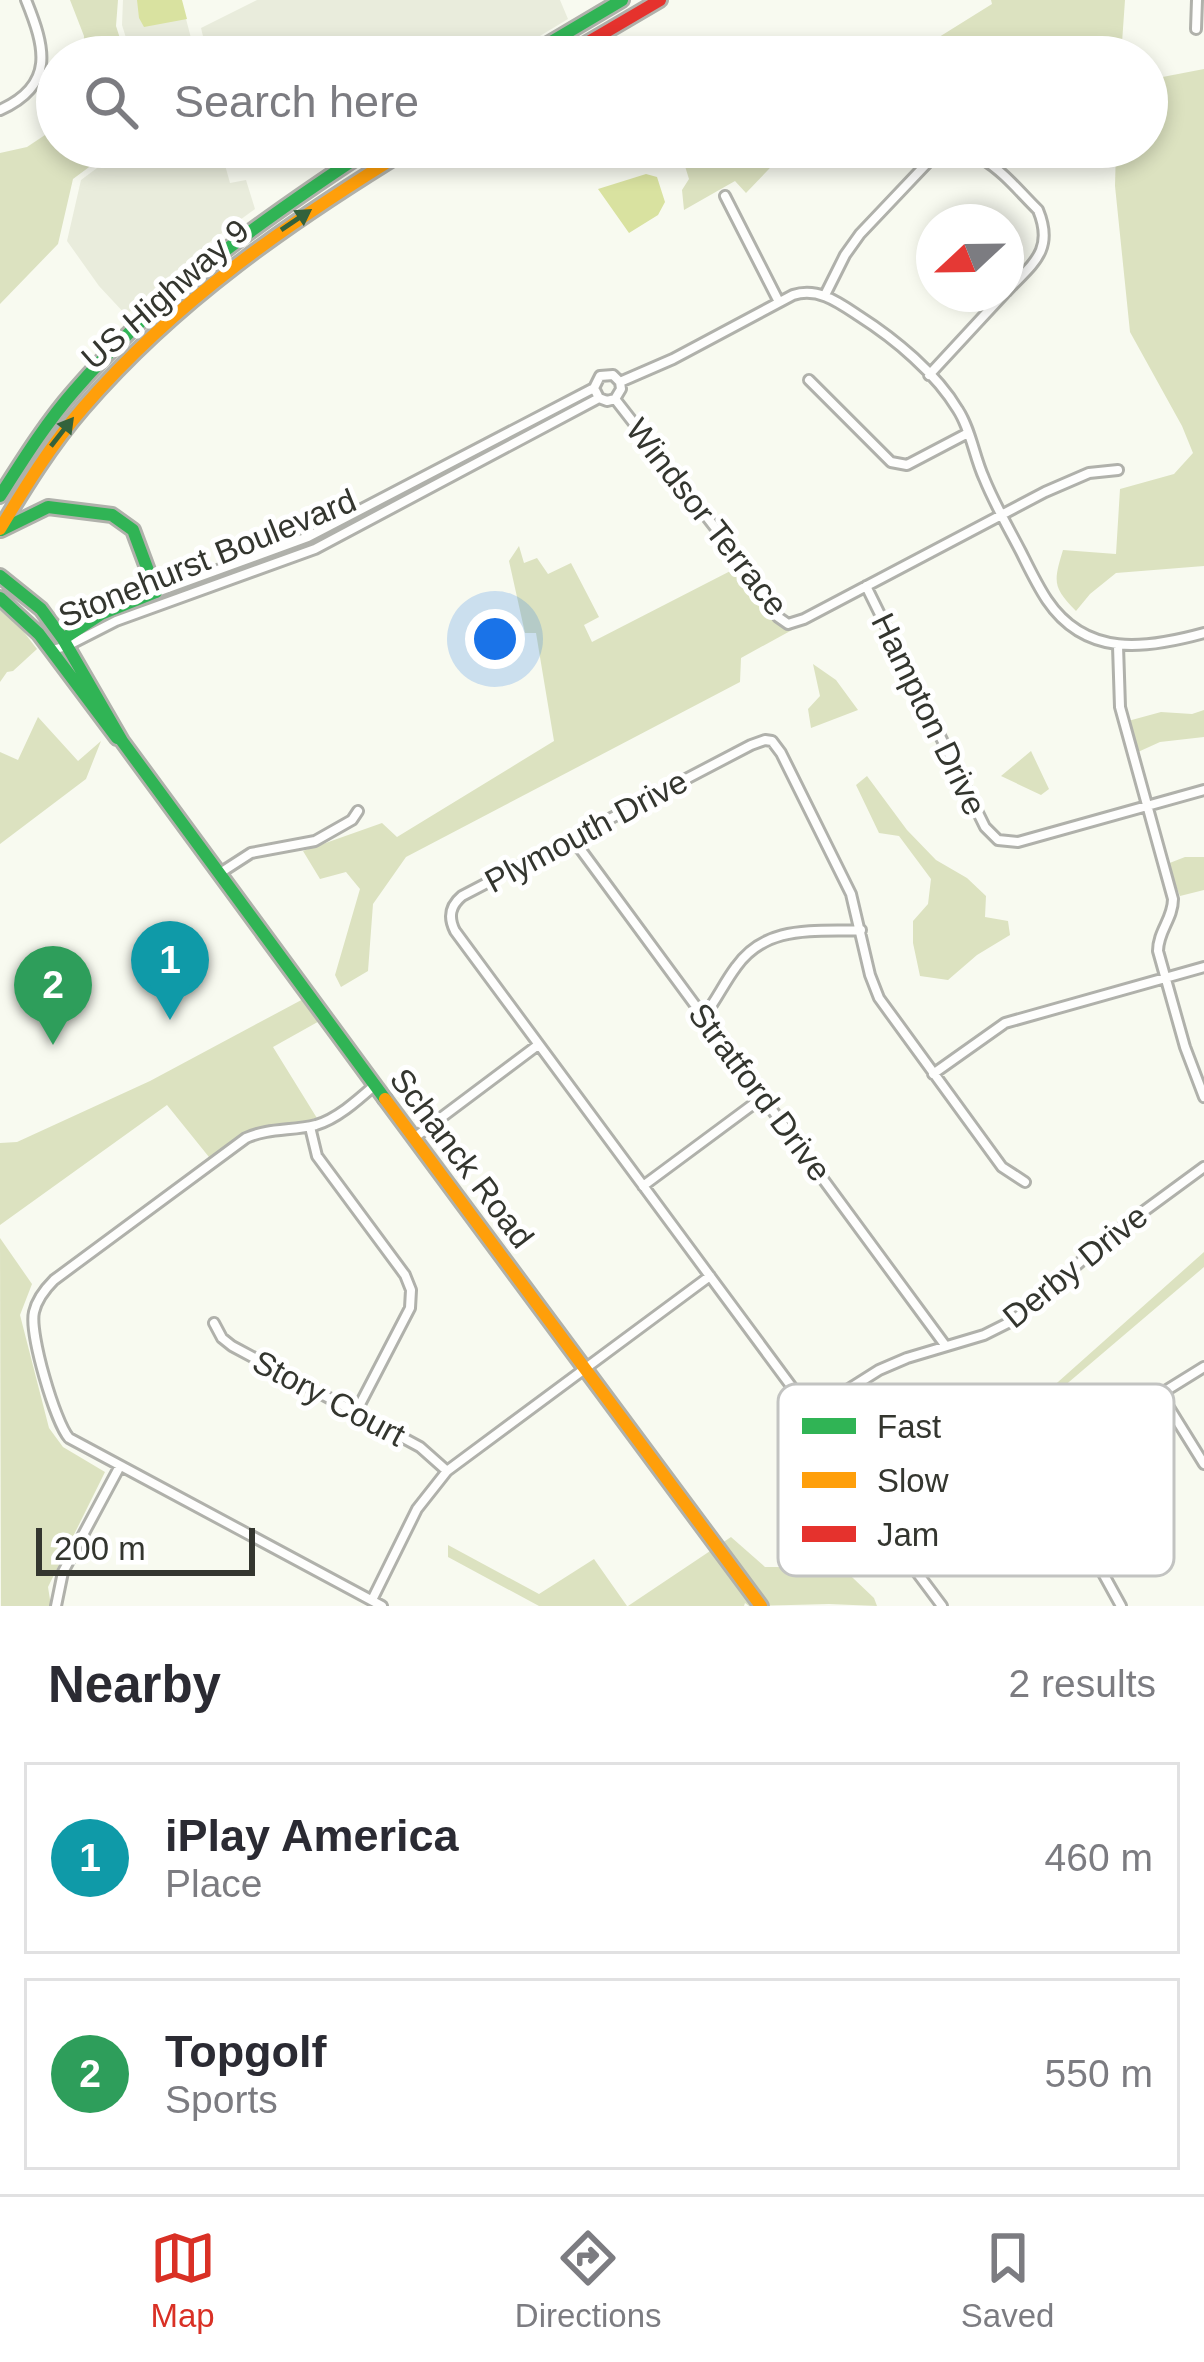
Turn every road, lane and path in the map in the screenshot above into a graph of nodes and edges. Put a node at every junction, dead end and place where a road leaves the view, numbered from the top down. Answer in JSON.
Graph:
{"nodes":[{"id":1,"x":26,"y":0,"type":"edge"},
{"id":2,"x":622,"y":0,"type":"edge"},
{"id":3,"x":662,"y":0,"type":"edge"},
{"id":4,"x":1197,"y":0,"type":"edge"},
{"id":5,"x":1196,"y":29,"type":"dead end"},
{"id":6,"x":39,"y":36,"type":"edge"},
{"id":7,"x":561,"y":36,"type":"edge"},
{"id":8,"x":599,"y":36,"type":"edge"},
{"id":9,"x":36,"y":77,"type":"edge"},
{"id":10,"x":0,"y":110,"type":"edge"},
{"id":11,"x":343,"y":168,"type":"edge"},
{"id":12,"x":379,"y":168,"type":"edge"},
{"id":13,"x":923,"y":168,"type":"edge"},
{"id":14,"x":994,"y":168,"type":"edge"},
{"id":15,"x":725,"y":196,"type":"dead end"},
{"id":16,"x":1024,"y":272,"type":"edge"},
{"id":17,"x":825,"y":295,"type":"junction"},
{"id":18,"x":779,"y":302,"type":"junction"},
{"id":19,"x":987,"y":312,"type":"edge"},
{"id":20,"x":929,"y":375,"type":"junction"},
{"id":21,"x":809,"y":380,"type":"dead end"},
{"id":22,"x":620,"y":382,"type":"junction"},
{"id":23,"x":594,"y":388,"type":"junction"},
{"id":24,"x":599,"y":398,"type":"junction"},
{"id":25,"x":615,"y":399,"type":"junction"},
{"id":26,"x":968,"y":433,"type":"junction"},
{"id":27,"x":1118,"y":470,"type":"dead end"},
{"id":28,"x":0,"y":496,"type":"edge"},
{"id":29,"x":368,"y":507,"type":"junction"},
{"id":30,"x":1001,"y":514,"type":"junction"},
{"id":31,"x":374,"y":519,"type":"junction"},
{"id":32,"x":0,"y":530,"type":"edge"},
{"id":33,"x":206,"y":575,"type":"junction"},
{"id":34,"x":0,"y":576,"type":"edge"},
{"id":35,"x":866,"y":586,"type":"junction"},
{"id":36,"x":210,"y":588,"type":"junction"},
{"id":37,"x":156,"y":592,"type":"junction"},
{"id":38,"x":0,"y":598,"type":"edge"},
{"id":39,"x":174,"y":601,"type":"junction"},
{"id":40,"x":1204,"y":633,"type":"edge"},
{"id":41,"x":65,"y":642,"type":"junction"},
{"id":42,"x":1118,"y":646,"type":"junction"},
{"id":43,"x":52,"y":650,"type":"junction"},
{"id":44,"x":122,"y":741,"type":"junction"},
{"id":45,"x":1204,"y":790,"type":"edge"},
{"id":46,"x":1147,"y":806,"type":"junction"},
{"id":47,"x":358,"y":811,"type":"dead end"},
{"id":48,"x":574,"y":839,"type":"junction"},
{"id":49,"x":220,"y":873,"type":"junction"},
{"id":50,"x":861,"y":930,"type":"junction"},
{"id":51,"x":1204,"y":967,"type":"edge"},
{"id":52,"x":1165,"y":978,"type":"junction"},
{"id":53,"x":704,"y":1016,"type":"junction"},
{"id":54,"x":538,"y":1045,"type":"junction"},
{"id":55,"x":933,"y":1074,"type":"junction"},
{"id":56,"x":375,"y":1085,"type":"junction"},
{"id":57,"x":763,"y":1097,"type":"junction"},
{"id":58,"x":1204,"y":1097,"type":"edge"},
{"id":59,"x":310,"y":1126,"type":"junction"},
{"id":60,"x":414,"y":1138,"type":"junction"},
{"id":61,"x":1204,"y":1167,"type":"edge"},
{"id":62,"x":1025,"y":1182,"type":"dead end"},
{"id":63,"x":643,"y":1186,"type":"junction"},
{"id":64,"x":710,"y":1276,"type":"junction"},
{"id":65,"x":214,"y":1323,"type":"dead end"},
{"id":66,"x":945,"y":1345,"type":"junction"},
{"id":67,"x":1204,"y":1367,"type":"edge"},
{"id":68,"x":584,"y":1369,"type":"junction"},
{"id":69,"x":790,"y":1384,"type":"edge"},
{"id":70,"x":857,"y":1384,"type":"edge"},
{"id":71,"x":1174,"y":1385,"type":"edge"},
{"id":72,"x":356,"y":1412,"type":"junction"},
{"id":73,"x":1174,"y":1416,"type":"edge"},
{"id":74,"x":1204,"y":1464,"type":"edge"},
{"id":75,"x":120,"y":1466,"type":"junction"},
{"id":76,"x":447,"y":1471,"type":"junction"},
{"id":77,"x":920,"y":1576,"type":"edge"},
{"id":78,"x":1104,"y":1576,"type":"edge"},
{"id":79,"x":373,"y":1600,"type":"junction"},
{"id":80,"x":56,"y":1606,"type":"edge"},
{"id":81,"x":382,"y":1606,"type":"edge"},
{"id":82,"x":761,"y":1606,"type":"edge"},
{"id":83,"x":942,"y":1606,"type":"edge"},
{"id":84,"x":1120,"y":1606,"type":"edge"}],
"edges":[{"from":1,"to":6,"type":"street"},
{"from":2,"to":7,"type":"main road"},
{"from":3,"to":8,"type":"main road"},
{"from":4,"to":5,"type":"street"},
{"from":9,"to":10,"type":"street"},
{"from":11,"to":28,"type":"main road","name":"US Highway 9"},
{"from":32,"to":12,"type":"main road","name":"US Highway 9","one_way":true},
{"from":13,"to":17,"type":"street"},
{"from":14,"to":16,"type":"street"},
{"from":15,"to":18,"type":"street"},
{"from":17,"to":18,"type":"street","name":"Stonehurst Boulevard"},
{"from":17,"to":20,"type":"street"},
{"from":18,"to":22,"type":"street","name":"Stonehurst Boulevard"},
{"from":19,"to":20,"type":"street"},
{"from":20,"to":26,"type":"street"},
{"from":21,"to":26,"type":"street"},
{"from":22,"to":23,"type":"street","name":"Stonehurst Boulevard"},
{"from":22,"to":25,"type":"street"},
{"from":23,"to":24,"type":"street"},
{"from":23,"to":29,"type":"street","name":"Stonehurst Boulevard"},
{"from":24,"to":25,"type":"street"},
{"from":24,"to":31,"type":"street","name":"Stonehurst Boulevard"},
{"from":25,"to":35,"type":"street","name":"Windsor Terrace"},
{"from":26,"to":30,"type":"street"},
{"from":27,"to":30,"type":"street"},
{"from":29,"to":31,"type":"street"},
{"from":29,"to":33,"type":"street","name":"Stonehurst Boulevard"},
{"from":30,"to":35,"type":"street"},
{"from":30,"to":42,"type":"street"},
{"from":31,"to":36,"type":"street","name":"Stonehurst Boulevard"},
{"from":32,"to":37,"type":"main road"},
{"from":33,"to":36,"type":"street"},
{"from":33,"to":37,"type":"street","name":"Stonehurst Boulevard"},
{"from":34,"to":41,"type":"main road","name":"Schanck Road"},
{"from":35,"to":46,"type":"street","name":"Hampton Drive"},
{"from":36,"to":39,"type":"street","name":"Stonehurst Boulevard"},
{"from":37,"to":39,"type":"street"},
{"from":37,"to":41,"type":"main road","name":"Stonehurst Boulevard"},
{"from":38,"to":43,"type":"main road","name":"Schanck Road"},
{"from":39,"to":41,"type":"street","name":"Stonehurst Boulevard"},
{"from":40,"to":42,"type":"street"},
{"from":41,"to":43,"type":"street","name":"Stonehurst Boulevard"},
{"from":41,"to":44,"type":"main road","name":"Schanck Road"},
{"from":42,"to":46,"type":"street"},
{"from":43,"to":44,"type":"main road","name":"Schanck Road"},
{"from":44,"to":49,"type":"main road","name":"Schanck Road"},
{"from":45,"to":46,"type":"street","name":"Hampton Drive"},
{"from":46,"to":52,"type":"street"},
{"from":47,"to":49,"type":"street"},
{"from":48,"to":50,"type":"street","name":"Plymouth Drive"},
{"from":48,"to":53,"type":"street","name":"Stratford Drive"},
{"from":48,"to":54,"type":"street","name":"Plymouth Drive"},
{"from":49,"to":56,"type":"main road","name":"Schanck Road"},
{"from":50,"to":53,"type":"street"},
{"from":50,"to":55,"type":"street","name":"Plymouth Drive"},
{"from":51,"to":52,"type":"street"},
{"from":52,"to":55,"type":"street"},
{"from":52,"to":58,"type":"street"},
{"from":53,"to":57,"type":"street","name":"Stratford Drive"},
{"from":54,"to":60,"type":"street"},
{"from":54,"to":63,"type":"street","name":"Plymouth Drive"},
{"from":55,"to":62,"type":"street","name":"Plymouth Drive"},
{"from":56,"to":59,"type":"street"},
{"from":56,"to":60,"type":"main road","name":"Schanck Road"},
{"from":57,"to":63,"type":"street"},
{"from":57,"to":66,"type":"street","name":"Stratford Drive"},
{"from":59,"to":72,"type":"street"},
{"from":59,"to":75,"type":"street"},
{"from":60,"to":68,"type":"main road","name":"Schanck Road"},
{"from":61,"to":66,"type":"street","name":"Derby Drive"},
{"from":63,"to":64,"type":"street","name":"Plymouth Drive"},
{"from":64,"to":68,"type":"street"},
{"from":64,"to":69,"type":"street","name":"Plymouth Drive"},
{"from":65,"to":72,"type":"street","name":"Story Court"},
{"from":66,"to":70,"type":"street","name":"Derby Drive"},
{"from":67,"to":71,"type":"street"},
{"from":68,"to":76,"type":"street"},
{"from":68,"to":82,"type":"main road","name":"Schanck Road"},
{"from":72,"to":76,"type":"street","name":"Story Court"},
{"from":73,"to":74,"type":"street"},
{"from":75,"to":79,"type":"street"},
{"from":75,"to":80,"type":"street"},
{"from":76,"to":79,"type":"street"},
{"from":77,"to":83,"type":"street","name":"Plymouth Drive"},
{"from":78,"to":84,"type":"street"},
{"from":79,"to":81,"type":"street"}]}
